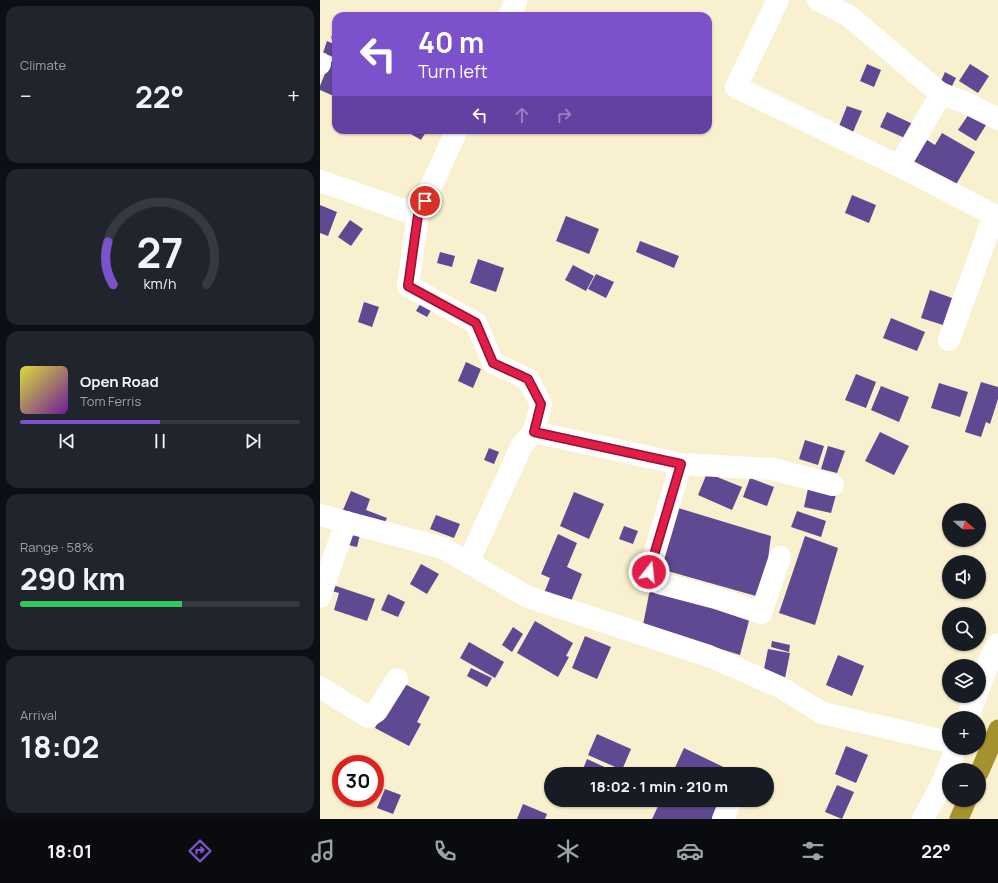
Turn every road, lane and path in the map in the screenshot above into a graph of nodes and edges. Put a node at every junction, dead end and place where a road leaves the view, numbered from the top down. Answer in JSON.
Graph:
{"nodes":[{"id":1,"x":516,"y":0,"type":"edge"},
{"id":2,"x":778,"y":0,"type":"edge"},
{"id":3,"x":818,"y":0,"type":"edge"},
{"id":4,"x":511,"y":12,"type":"edge"},
{"id":5,"x":941,"y":94,"type":"junction"},
{"id":6,"x":998,"y":119,"type":"edge"},
{"id":7,"x":455,"y":134,"type":"edge"},
{"id":8,"x":899,"y":166,"type":"junction"},
{"id":9,"x":320,"y":181,"type":"edge"},
{"id":10,"x":418,"y":215,"type":"junction"},
{"id":11,"x":996,"y":216,"type":"edge"},
{"id":12,"x":949,"y":340,"type":"dead end"},
{"id":13,"x":534,"y":432,"type":"junction"},
{"id":14,"x":681,"y":464,"type":"junction"},
{"id":15,"x":833,"y":485,"type":"dead end"},
{"id":16,"x":320,"y":515,"type":"edge"},
{"id":17,"x":346,"y":522,"type":"junction"},
{"id":18,"x":780,"y":557,"type":"dead end"},
{"id":19,"x":468,"y":562,"type":"junction"},
{"id":20,"x":320,"y":597,"type":"edge"},
{"id":21,"x":998,"y":644,"type":"edge"},
{"id":22,"x":986,"y":670,"type":"edge"},
{"id":23,"x":397,"y":679,"type":"dead end"},
{"id":24,"x":320,"y":688,"type":"edge"},
{"id":25,"x":942,"y":740,"type":"edge"},
{"id":26,"x":953,"y":755,"type":"edge"},
{"id":27,"x":728,"y":807,"type":"edge"},
{"id":28,"x":723,"y":819,"type":"edge"},
{"id":29,"x":923,"y":819,"type":"edge"}],
"edges":[{"from":1,"to":4,"type":"street"},
{"from":2,"to":8,"type":"street"},
{"from":3,"to":5,"type":"street"},
{"from":5,"to":6,"type":"street"},
{"from":5,"to":8,"type":"street"},
{"from":7,"to":10,"type":"street"},
{"from":8,"to":11,"type":"street"},
{"from":9,"to":10,"type":"street"},
{"from":10,"to":13,"type":"street"},
{"from":11,"to":12,"type":"street"},
{"from":13,"to":14,"type":"street"},
{"from":13,"to":19,"type":"street"},
{"from":14,"to":15,"type":"street"},
{"from":14,"to":18,"type":"street"},
{"from":16,"to":17,"type":"street"},
{"from":17,"to":19,"type":"street"},
{"from":17,"to":20,"type":"street"},
{"from":19,"to":25,"type":"street"},
{"from":21,"to":22,"type":"street"},
{"from":23,"to":24,"type":"street"},
{"from":26,"to":29,"type":"street"},
{"from":27,"to":28,"type":"street"}]}
